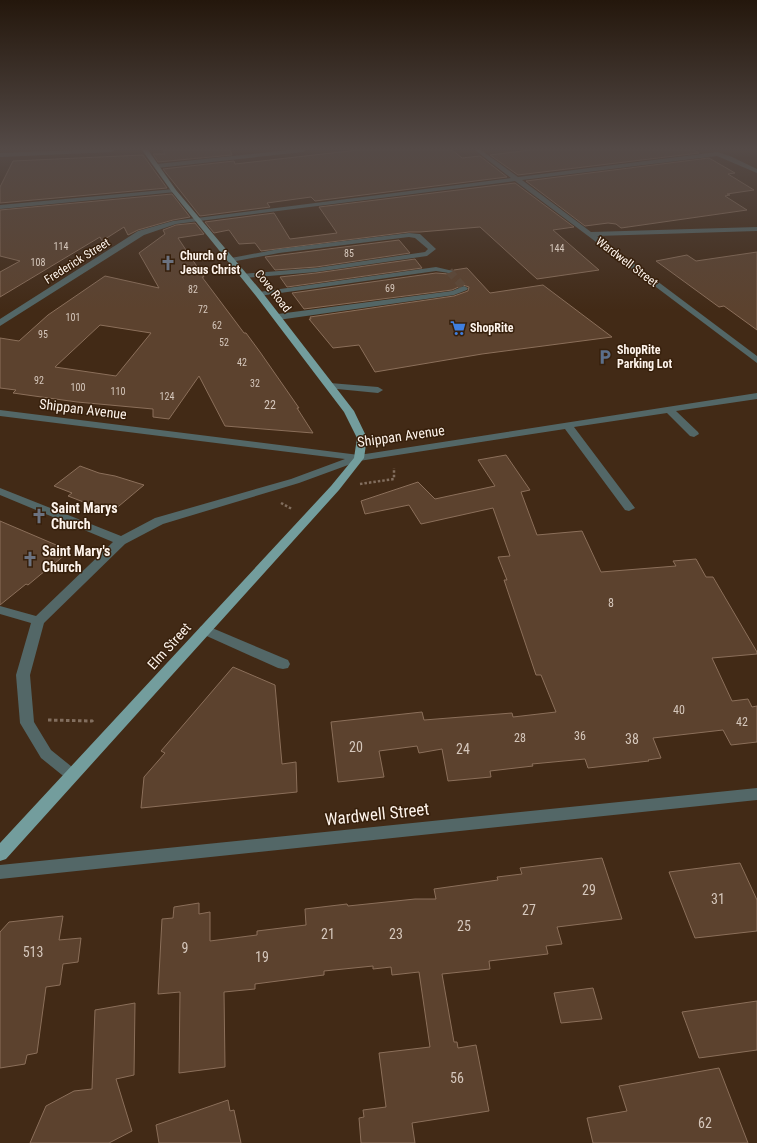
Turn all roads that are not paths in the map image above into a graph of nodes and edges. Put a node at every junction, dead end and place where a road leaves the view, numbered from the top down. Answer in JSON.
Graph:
{"nodes":[{"id":1,"x":40,"y":203,"type":"edge"},
{"id":2,"x":184,"y":203,"type":"edge"},
{"id":3,"x":313,"y":203,"type":"edge"},
{"id":4,"x":550,"y":203,"type":"edge"},
{"id":5,"x":0,"y":207,"type":"edge"},
{"id":6,"x":196,"y":218,"type":"junction"},
{"id":7,"x":757,"y":229,"type":"edge"},
{"id":8,"x":591,"y":234,"type":"junction"},
{"id":9,"x":231,"y":260,"type":"junction"},
{"id":10,"x":448,"y":271,"type":"dead end"},
{"id":11,"x":244,"y":276,"type":"junction"},
{"id":12,"x":464,"y":288,"type":"dead end"},
{"id":13,"x":259,"y":294,"type":"junction"},
{"id":14,"x":278,"y":318,"type":"junction"},
{"id":15,"x":0,"y":322,"type":"edge"},
{"id":16,"x":757,"y":360,"type":"edge"},
{"id":17,"x":330,"y":386,"type":"junction"},
{"id":18,"x":378,"y":390,"type":"dead end"},
{"id":19,"x":757,"y":396,"type":"edge"},
{"id":20,"x":668,"y":409,"type":"junction"},
{"id":21,"x":0,"y":413,"type":"edge"},
{"id":22,"x":567,"y":425,"type":"junction"},
{"id":23,"x":694,"y":434,"type":"dead end"},
{"id":24,"x":359,"y":458,"type":"junction"},
{"id":25,"x":0,"y":491,"type":"edge"},
{"id":26,"x":628,"y":508,"type":"dead end"},
{"id":27,"x":121,"y":541,"type":"junction"},
{"id":28,"x":0,"y":610,"type":"edge"},
{"id":29,"x":38,"y":621,"type":"junction"},
{"id":30,"x":205,"y":630,"type":"junction"},
{"id":31,"x":283,"y":664,"type":"dead end"},
{"id":32,"x":72,"y":775,"type":"junction"},
{"id":33,"x":757,"y":794,"type":"edge"},
{"id":34,"x":0,"y":854,"type":"edge"},
{"id":35,"x":0,"y":872,"type":"edge"}],
"edges":[{"from":1,"to":5,"type":"street"},
{"from":2,"to":6,"type":"main road","name":"Cove Road"},
{"from":3,"to":6,"type":"street","name":"Frederick Street"},
{"from":4,"to":8,"type":"street","name":"Wardwell Street"},
{"from":6,"to":9,"type":"main road","name":"Cove Road"},
{"from":6,"to":15,"type":"street","name":"Frederick Street"},
{"from":7,"to":8,"type":"street"},
{"from":8,"to":16,"type":"street","name":"Wardwell Street"},
{"from":9,"to":11,"type":"main road","name":"Cove Road"},
{"from":9,"to":11,"type":"street"},
{"from":10,"to":13,"type":"street"},
{"from":11,"to":13,"type":"main road","name":"Cove Road"},
{"from":12,"to":14,"type":"street"},
{"from":13,"to":14,"type":"main road","name":"Cove Road"},
{"from":14,"to":17,"type":"main road","name":"Cove Road"},
{"from":17,"to":18,"type":"street"},
{"from":17,"to":24,"type":"main road","name":"Cove Road"},
{"from":19,"to":20,"type":"street","name":"Shippan Avenue"},
{"from":20,"to":22,"type":"street","name":"Shippan Avenue"},
{"from":20,"to":23,"type":"street"},
{"from":21,"to":24,"type":"street","name":"Shippan Avenue"},
{"from":22,"to":24,"type":"street","name":"Shippan Avenue"},
{"from":22,"to":26,"type":"street"},
{"from":24,"to":27,"type":"street"},
{"from":24,"to":30,"type":"main road","name":"Elm Street"},
{"from":25,"to":27,"type":"street"},
{"from":27,"to":29,"type":"street"},
{"from":28,"to":29,"type":"street"},
{"from":29,"to":32,"type":"street"},
{"from":30,"to":31,"type":"street"},
{"from":30,"to":32,"type":"main road","name":"Elm Street"},
{"from":32,"to":34,"type":"main road","name":"Elm Street"},
{"from":33,"to":35,"type":"street","name":"Wardwell Street"}]}
